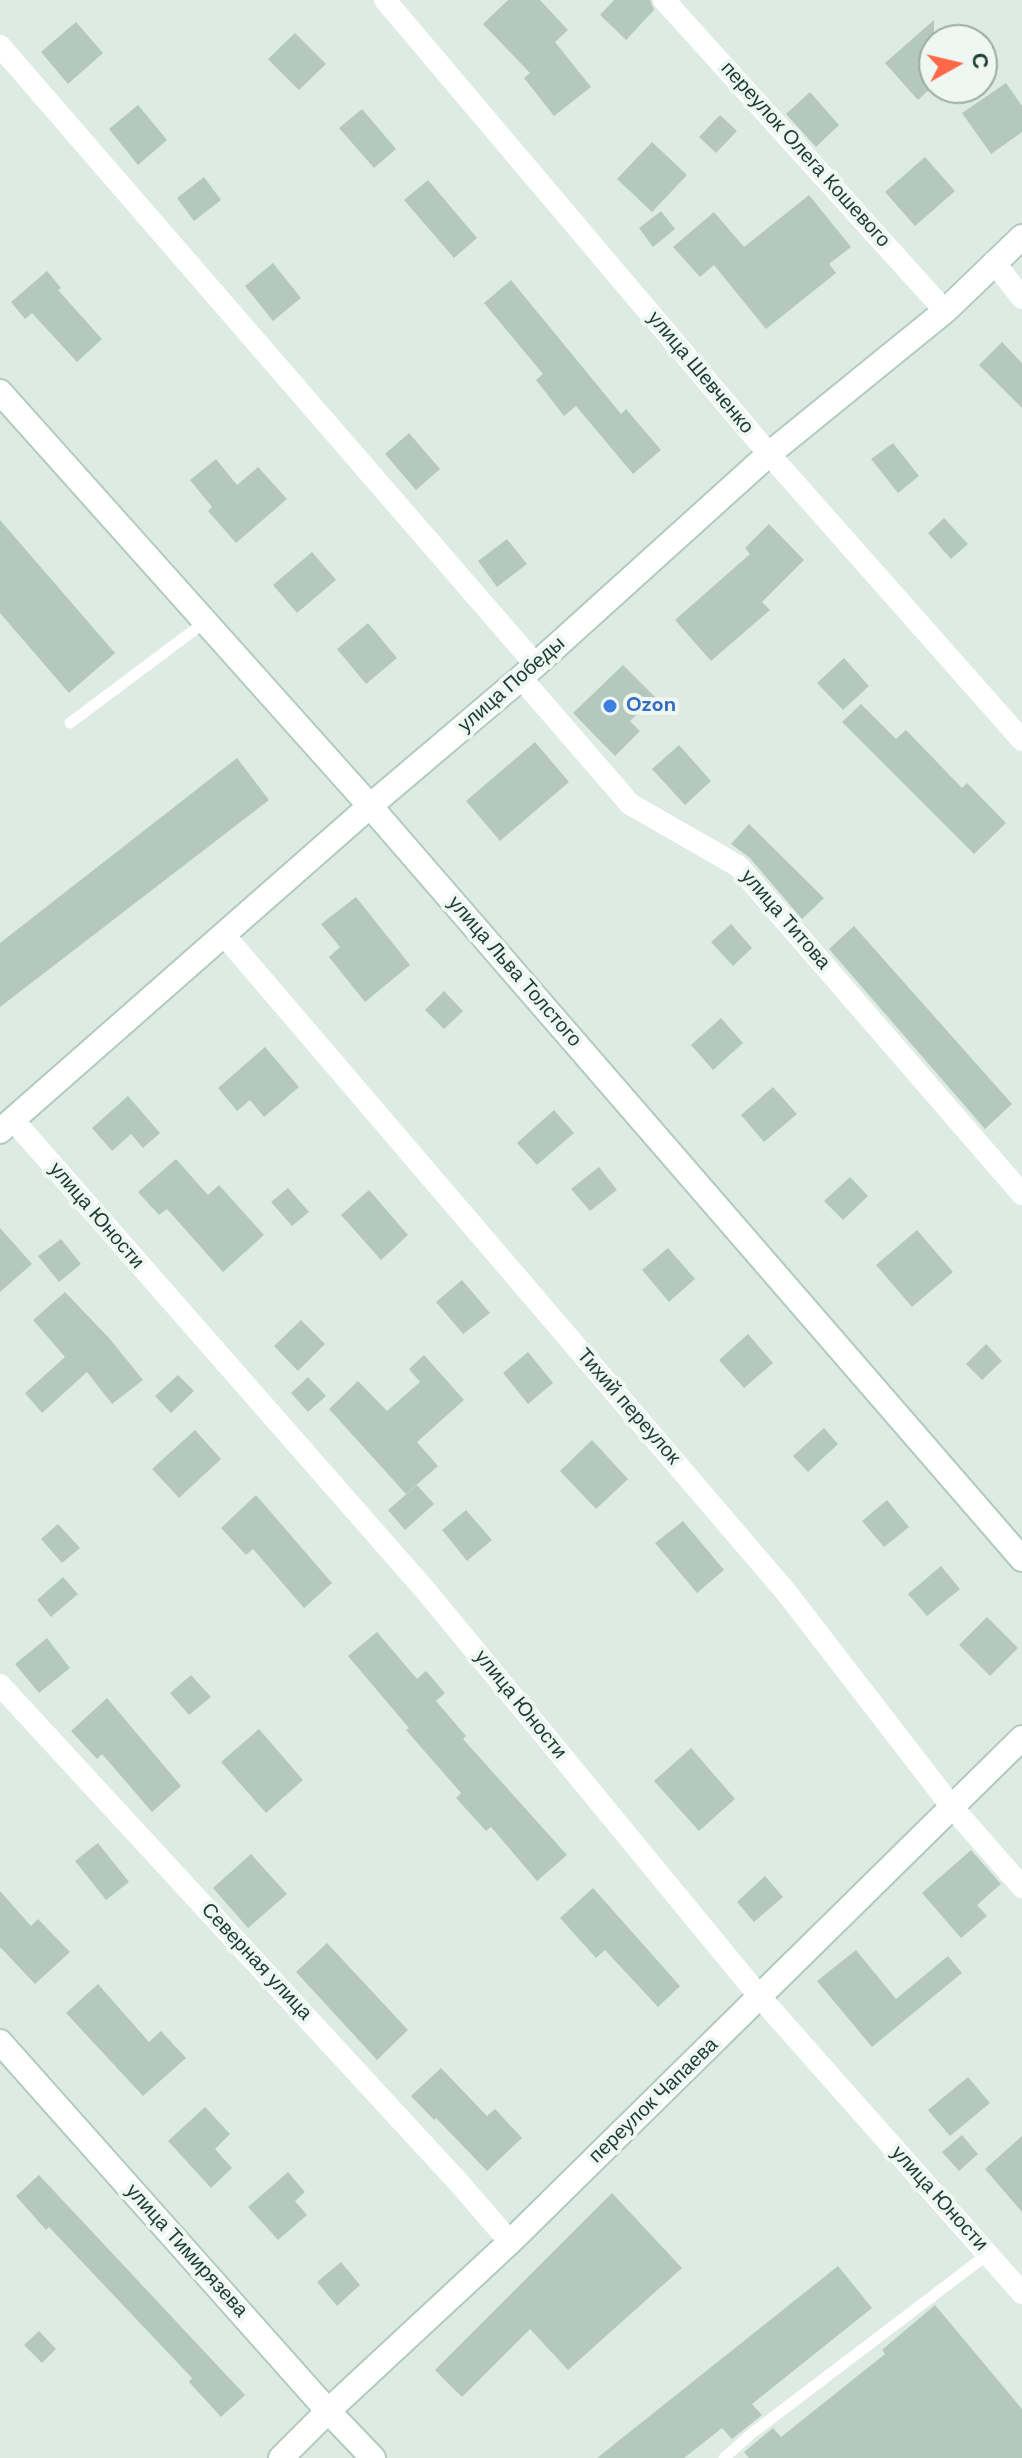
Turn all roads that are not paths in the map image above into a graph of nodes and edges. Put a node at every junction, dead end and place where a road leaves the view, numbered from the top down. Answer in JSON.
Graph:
{"nodes":[{"id":1,"x":385,"y":0,"type":"edge"},
{"id":2,"x":664,"y":0,"type":"edge"},
{"id":3,"x":0,"y":46,"type":"edge"},
{"id":4,"x":1022,"y":237,"type":"edge"},
{"id":5,"x":994,"y":262,"type":"junction"},
{"id":6,"x":1022,"y":298,"type":"edge"},
{"id":7,"x":945,"y":311,"type":"junction"},
{"id":8,"x":0,"y":392,"type":"edge"},
{"id":9,"x":769,"y":454,"type":"junction"},
{"id":10,"x":205,"y":621,"type":"junction"},
{"id":11,"x":528,"y":671,"type":"junction"},
{"id":12,"x":70,"y":723,"type":"dead end"},
{"id":13,"x":1022,"y":740,"type":"edge"},
{"id":14,"x":370,"y":806,"type":"junction"},
{"id":15,"x":224,"y":935,"type":"junction"},
{"id":16,"x":7,"y":1126,"type":"edge"},
{"id":17,"x":1022,"y":1194,"type":"edge"},
{"id":18,"x":1022,"y":1559,"type":"edge"},
{"id":19,"x":0,"y":1685,"type":"edge"},
{"id":20,"x":1022,"y":1738,"type":"edge"},
{"id":21,"x":952,"y":1807,"type":"junction"},
{"id":22,"x":1022,"y":1887,"type":"edge"},
{"id":23,"x":760,"y":1997,"type":"junction"},
{"id":24,"x":0,"y":2042,"type":"edge"},
{"id":25,"x":510,"y":2242,"type":"junction"},
{"id":26,"x":988,"y":2254,"type":"junction"},
{"id":27,"x":1022,"y":2293,"type":"edge"},
{"id":28,"x":328,"y":2411,"type":"junction"},
{"id":29,"x":281,"y":2458,"type":"edge"},
{"id":30,"x":373,"y":2458,"type":"edge"},
{"id":31,"x":724,"y":2458,"type":"edge"}],
"edges":[{"from":1,"to":9,"type":"street","name":"улица Шевченко"},
{"from":2,"to":7,"type":"street","name":"переулок Олега Кошевого"},
{"from":3,"to":11,"type":"street","name":"улица Титова"},
{"from":4,"to":5,"type":"street","name":"улица Победы"},
{"from":5,"to":6,"type":"street"},
{"from":5,"to":7,"type":"street","name":"улица Победы"},
{"from":7,"to":9,"type":"street","name":"улица Победы"},
{"from":8,"to":10,"type":"street","name":"улица Льва Толстого"},
{"from":9,"to":11,"type":"street","name":"улица Победы"},
{"from":9,"to":13,"type":"street","name":"улица Шевченко"},
{"from":10,"to":12,"type":"lane"},
{"from":10,"to":14,"type":"street","name":"улица Льва Толстого"},
{"from":11,"to":14,"type":"street","name":"улица Победы"},
{"from":11,"to":17,"type":"street","name":"улица Титова"},
{"from":14,"to":15,"type":"street","name":"улица Победы"},
{"from":14,"to":18,"type":"street","name":"улица Льва Толстого"},
{"from":15,"to":16,"type":"street","name":"улица Победы"},
{"from":15,"to":21,"type":"street","name":"Тихий переулок"},
{"from":16,"to":23,"type":"street","name":"улица Юности"},
{"from":19,"to":25,"type":"street","name":"Северная улица"},
{"from":20,"to":21,"type":"street","name":"переулок Чапаева"},
{"from":21,"to":22,"type":"street","name":"Тихий переулок"},
{"from":21,"to":23,"type":"street","name":"переулок Чапаева"},
{"from":23,"to":25,"type":"street","name":"переулок Чапаева"},
{"from":23,"to":26,"type":"street","name":"улица Юности"},
{"from":24,"to":28,"type":"street","name":"улица Тимирязева"},
{"from":25,"to":28,"type":"street","name":"переулок Чапаева"},
{"from":26,"to":27,"type":"street","name":"улица Юности"},
{"from":26,"to":31,"type":"lane"},
{"from":28,"to":29,"type":"street","name":"переулок Чапаева"},
{"from":28,"to":30,"type":"street","name":"улица Тимирязева"}]}
